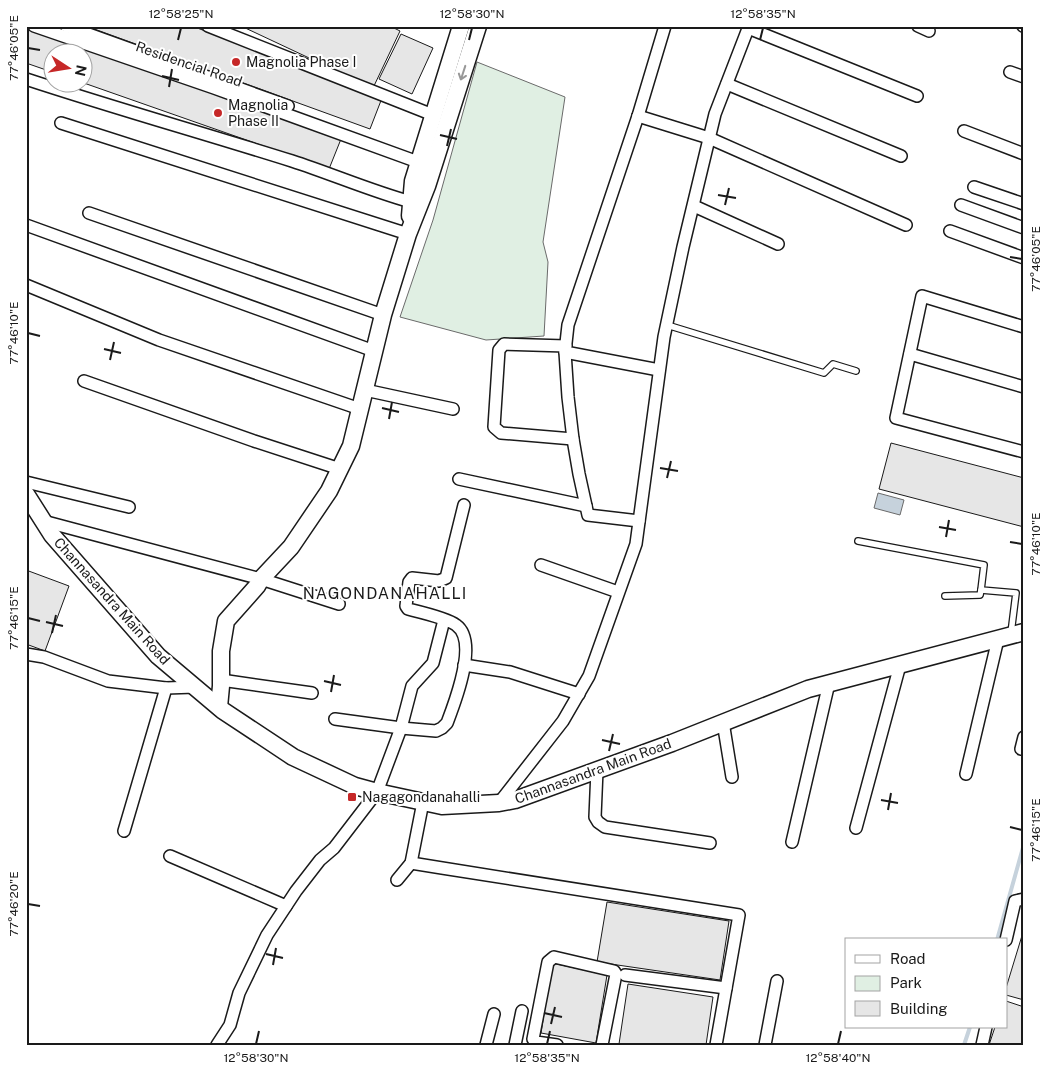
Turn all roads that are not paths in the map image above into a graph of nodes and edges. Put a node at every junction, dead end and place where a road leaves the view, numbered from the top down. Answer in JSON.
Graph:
{"nodes":[{"id":1,"x":34,"y":26,"type":"edge"},
{"id":2,"x":66,"y":26,"type":"edge"},
{"id":3,"x":208,"y":26,"type":"edge"},
{"id":4,"x":461,"y":26,"type":"edge"},
{"id":5,"x":478,"y":26,"type":"edge"},
{"id":6,"x":665,"y":26,"type":"edge"},
{"id":7,"x":918,"y":26,"type":"edge"},
{"id":8,"x":748,"y":27,"type":"edge"},
{"id":9,"x":929,"y":31,"type":"dead end"},
{"id":10,"x":1010,"y":72,"type":"dead end"},
{"id":11,"x":1024,"y":77,"type":"edge"},
{"id":12,"x":26,"y":78,"type":"edge"},
{"id":13,"x":727,"y":84,"type":"junction"},
{"id":14,"x":917,"y":96,"type":"dead end"},
{"id":15,"x":433,"y":115,"type":"junction"},
{"id":16,"x":638,"y":116,"type":"junction"},
{"id":17,"x":61,"y":123,"type":"dead end"},
{"id":18,"x":964,"y":131,"type":"dead end"},
{"id":19,"x":709,"y":138,"type":"junction"},
{"id":20,"x":1024,"y":154,"type":"edge"},
{"id":21,"x":901,"y":156,"type":"dead end"},
{"id":22,"x":419,"y":159,"type":"junction"},
{"id":23,"x":974,"y":187,"type":"dead end"},
{"id":24,"x":411,"y":202,"type":"junction"},
{"id":25,"x":1024,"y":204,"type":"edge"},
{"id":26,"x":961,"y":205,"type":"dead end"},
{"id":27,"x":694,"y":206,"type":"junction"},
{"id":28,"x":89,"y":213,"type":"dead end"},
{"id":29,"x":26,"y":225,"type":"edge"},
{"id":30,"x":906,"y":225,"type":"dead end"},
{"id":31,"x":1024,"y":228,"type":"edge"},
{"id":32,"x":950,"y":231,"type":"dead end"},
{"id":33,"x":408,"y":234,"type":"junction"},
{"id":34,"x":778,"y":244,"type":"dead end"},
{"id":35,"x":1024,"y":258,"type":"edge"},
{"id":36,"x":26,"y":285,"type":"edge"},
{"id":37,"x":383,"y":315,"type":"junction"},
{"id":38,"x":667,"y":325,"type":"junction"},
{"id":39,"x":1024,"y":326,"type":"edge"},
{"id":40,"x":565,"y":349,"type":"junction"},
{"id":41,"x":374,"y":351,"type":"junction"},
{"id":42,"x":910,"y":354,"type":"junction"},
{"id":43,"x":660,"y":370,"type":"junction"},
{"id":44,"x":856,"y":371,"type":"dead end"},
{"id":45,"x":84,"y":382,"type":"dead end"},
{"id":46,"x":1024,"y":387,"type":"edge"},
{"id":47,"x":365,"y":390,"type":"junction"},
{"id":48,"x":360,"y":409,"type":"junction"},
{"id":49,"x":452,"y":409,"type":"dead end"},
{"id":50,"x":573,"y":439,"type":"junction"},
{"id":51,"x":1024,"y":452,"type":"edge"},
{"id":52,"x":340,"y":468,"type":"junction"},
{"id":53,"x":459,"y":479,"type":"dead end"},
{"id":54,"x":26,"y":482,"type":"edge"},
{"id":55,"x":28,"y":499,"type":"edge"},
{"id":56,"x":464,"y":505,"type":"dead end"},
{"id":57,"x":586,"y":506,"type":"junction"},
{"id":58,"x":129,"y":507,"type":"dead end"},
{"id":59,"x":43,"y":521,"type":"junction"},
{"id":60,"x":638,"y":521,"type":"junction"},
{"id":61,"x":858,"y":540,"type":"dead end"},
{"id":62,"x":540,"y":565,"type":"dead end"},
{"id":63,"x":261,"y":579,"type":"junction"},
{"id":64,"x":981,"y":590,"type":"junction"},
{"id":65,"x":618,"y":592,"type":"junction"},
{"id":66,"x":945,"y":596,"type":"dead end"},
{"id":67,"x":340,"y":604,"type":"dead end"},
{"id":68,"x":444,"y":620,"type":"junction"},
{"id":69,"x":1011,"y":635,"type":"edge"},
{"id":70,"x":26,"y":654,"type":"edge"},
{"id":71,"x":464,"y":665,"type":"junction"},
{"id":72,"x":900,"y":665,"type":"junction"},
{"id":73,"x":221,"y":680,"type":"junction"},
{"id":74,"x":829,"y":683,"type":"junction"},
{"id":75,"x":195,"y":687,"type":"junction"},
{"id":76,"x":166,"y":688,"type":"junction"},
{"id":77,"x":312,"y":693,"type":"dead end"},
{"id":78,"x":579,"y":694,"type":"junction"},
{"id":79,"x":219,"y":707,"type":"junction"},
{"id":80,"x":335,"y":719,"type":"dead end"},
{"id":81,"x":723,"y":722,"type":"junction"},
{"id":82,"x":400,"y":728,"type":"junction"},
{"id":83,"x":1024,"y":737,"type":"edge"},
{"id":84,"x":1021,"y":749,"type":"dead end"},
{"id":85,"x":597,"y":770,"type":"junction"},
{"id":86,"x":966,"y":774,"type":"dead end"},
{"id":87,"x":732,"y":777,"type":"dead end"},
{"id":88,"x":377,"y":792,"type":"junction"},
{"id":89,"x":423,"y":802,"type":"junction"},
{"id":90,"x":499,"y":803,"type":"junction"},
{"id":91,"x":856,"y":828,"type":"dead end"},
{"id":92,"x":124,"y":831,"type":"dead end"},
{"id":93,"x":710,"y":842,"type":"dead end"},
{"id":94,"x":792,"y":842,"type":"dead end"},
{"id":95,"x":170,"y":856,"type":"dead end"},
{"id":96,"x":411,"y":862,"type":"junction"},
{"id":97,"x":397,"y":880,"type":"dead end"},
{"id":98,"x":1024,"y":899,"type":"edge"},
{"id":99,"x":286,"y":906,"type":"junction"},
{"id":100,"x":1006,"y":938,"type":"edge"},
{"id":101,"x":625,"y":974,"type":"dead end"},
{"id":102,"x":777,"y":980,"type":"dead end"},
{"id":103,"x":726,"y":988,"type":"junction"},
{"id":104,"x":522,"y":1011,"type":"dead end"},
{"id":105,"x":494,"y":1014,"type":"dead end"},
{"id":106,"x":986,"y":1028,"type":"edge"},
{"id":107,"x":557,"y":1044,"type":"edge"},
{"id":108,"x":217,"y":1045,"type":"edge"},
{"id":109,"x":486,"y":1045,"type":"edge"},
{"id":110,"x":515,"y":1045,"type":"edge"},
{"id":111,"x":564,"y":1045,"type":"edge"},
{"id":112,"x":602,"y":1045,"type":"edge"},
{"id":113,"x":716,"y":1045,"type":"edge"},
{"id":114,"x":765,"y":1045,"type":"edge"},
{"id":115,"x":982,"y":1045,"type":"edge"}],
"edges":[{"from":1,"to":22,"type":"street","name":"Residencial Road"},
{"from":2,"to":22,"type":"street"},
{"from":3,"to":15,"type":"street"},
{"from":4,"to":15,"type":"street"},
{"from":5,"to":33,"type":"street","one_way":true},
{"from":6,"to":16,"type":"street"},
{"from":7,"to":9,"type":"street"},
{"from":8,"to":13,"type":"street"},
{"from":8,"to":14,"type":"street"},
{"from":10,"to":11,"type":"street"},
{"from":12,"to":24,"type":"street"},
{"from":13,"to":19,"type":"street"},
{"from":13,"to":21,"type":"street"},
{"from":15,"to":22,"type":"street"},
{"from":16,"to":19,"type":"street"},
{"from":16,"to":40,"type":"street"},
{"from":17,"to":33,"type":"street"},
{"from":18,"to":20,"type":"street"},
{"from":19,"to":27,"type":"street"},
{"from":19,"to":30,"type":"street"},
{"from":22,"to":24,"type":"street"},
{"from":23,"to":25,"type":"street"},
{"from":24,"to":33,"type":"street"},
{"from":26,"to":31,"type":"street"},
{"from":27,"to":34,"type":"street"},
{"from":27,"to":38,"type":"street"},
{"from":28,"to":37,"type":"street"},
{"from":29,"to":41,"type":"street"},
{"from":32,"to":35,"type":"street"},
{"from":33,"to":37,"type":"street"},
{"from":36,"to":48,"type":"street"},
{"from":37,"to":41,"type":"street"},
{"from":38,"to":43,"type":"street"},
{"from":38,"to":44,"type":"lane"},
{"from":39,"to":42,"type":"street"},
{"from":40,"to":43,"type":"street"},
{"from":40,"to":50,"type":"street"},
{"from":40,"to":50,"type":"street"},
{"from":41,"to":47,"type":"street"},
{"from":42,"to":46,"type":"street"},
{"from":42,"to":51,"type":"street"},
{"from":43,"to":60,"type":"street"},
{"from":45,"to":52,"type":"street"},
{"from":47,"to":48,"type":"street"},
{"from":47,"to":49,"type":"street"},
{"from":48,"to":52,"type":"street"},
{"from":50,"to":57,"type":"street"},
{"from":52,"to":63,"type":"street"},
{"from":53,"to":57,"type":"street"},
{"from":54,"to":58,"type":"street"},
{"from":55,"to":59,"type":"street","name":"Channasandra Main Road"},
{"from":56,"to":68,"type":"street"},
{"from":57,"to":60,"type":"street"},
{"from":59,"to":63,"type":"street"},
{"from":59,"to":75,"type":"street","name":"Channasandra Main Road"},
{"from":60,"to":65,"type":"street"},
{"from":61,"to":64,"type":"lane"},
{"from":62,"to":65,"type":"street"},
{"from":63,"to":67,"type":"street"},
{"from":63,"to":73,"type":"street"},
{"from":64,"to":66,"type":"lane"},
{"from":64,"to":69,"type":"lane"},
{"from":65,"to":78,"type":"street"},
{"from":68,"to":71,"type":"street"},
{"from":68,"to":82,"type":"street"},
{"from":69,"to":72,"type":"street","name":"Channasandra Main Road"},
{"from":69,"to":86,"type":"street"},
{"from":70,"to":76,"type":"street"},
{"from":71,"to":78,"type":"street"},
{"from":71,"to":82,"type":"street"},
{"from":72,"to":74,"type":"street","name":"Channasandra Main Road"},
{"from":72,"to":91,"type":"street"},
{"from":73,"to":77,"type":"street"},
{"from":73,"to":79,"type":"street"},
{"from":74,"to":81,"type":"street","name":"Channasandra Main Road"},
{"from":74,"to":94,"type":"street"},
{"from":75,"to":76,"type":"street"},
{"from":75,"to":79,"type":"street","name":"Channasandra Main Road"},
{"from":76,"to":92,"type":"street"},
{"from":78,"to":90,"type":"street"},
{"from":79,"to":88,"type":"street","name":"Channasandra Main Road"},
{"from":80,"to":82,"type":"street"},
{"from":81,"to":85,"type":"street","name":"Channasandra Main Road"},
{"from":81,"to":87,"type":"street"},
{"from":82,"to":88,"type":"street"},
{"from":83,"to":84,"type":"street"},
{"from":85,"to":90,"type":"street","name":"Channasandra Main Road"},
{"from":85,"to":93,"type":"street"},
{"from":88,"to":89,"type":"street","name":"Channasandra Main Road"},
{"from":88,"to":99,"type":"street"},
{"from":89,"to":90,"type":"street","name":"Channasandra Main Road"},
{"from":89,"to":96,"type":"street"},
{"from":95,"to":99,"type":"street"},
{"from":96,"to":97,"type":"street"},
{"from":96,"to":103,"type":"street"},
{"from":98,"to":100,"type":"street"},
{"from":99,"to":108,"type":"street"},
{"from":101,"to":103,"type":"street"},
{"from":102,"to":114,"type":"street"},
{"from":103,"to":113,"type":"street"},
{"from":104,"to":110,"type":"street"},
{"from":105,"to":109,"type":"street"},
{"from":106,"to":115,"type":"street"},
{"from":107,"to":111,"type":"street"},
{"from":107,"to":112,"type":"street"}]}
